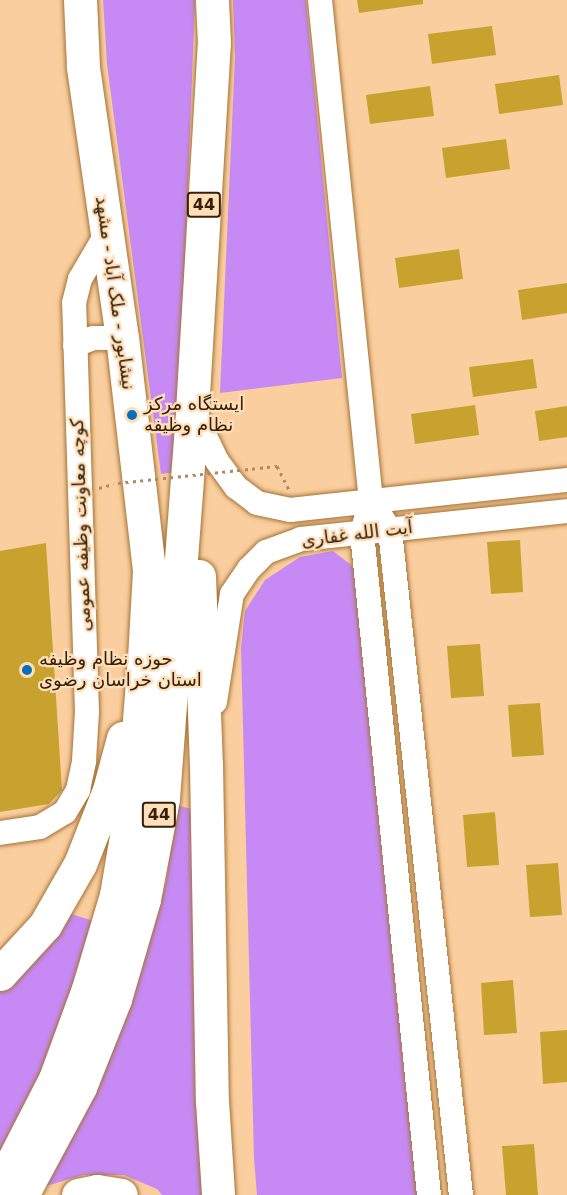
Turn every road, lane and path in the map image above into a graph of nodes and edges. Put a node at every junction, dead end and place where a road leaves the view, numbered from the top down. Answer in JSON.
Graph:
{"nodes":[{"id":1,"x":80,"y":0,"type":"edge"},
{"id":2,"x":212,"y":0,"type":"edge"},
{"id":3,"x":320,"y":0,"type":"edge"},
{"id":4,"x":107,"y":233,"type":"junction"},
{"id":5,"x":122,"y":338,"type":"junction"},
{"id":6,"x":75,"y":345,"type":"junction"},
{"id":7,"x":192,"y":411,"type":"junction"},
{"id":8,"x":567,"y":480,"type":"edge"},
{"id":9,"x":289,"y":485,"type":"dead end"},
{"id":10,"x":96,"y":489,"type":"dead end"},
{"id":11,"x":371,"y":501,"type":"junction"},
{"id":12,"x":567,"y":511,"type":"edge"},
{"id":13,"x":390,"y":530,"type":"junction"},
{"id":14,"x":362,"y":532,"type":"junction"},
{"id":15,"x":144,"y":658,"type":"junction"},
{"id":16,"x":206,"y":764,"type":"junction"},
{"id":17,"x":0,"y":833,"type":"edge"},
{"id":18,"x":0,"y":974,"type":"edge"},
{"id":19,"x":450,"y":1084,"type":"junction"},
{"id":20,"x":418,"y":1088,"type":"junction"},
{"id":21,"x":0,"y":1186,"type":"edge"},
{"id":22,"x":22,"y":1195,"type":"edge"},
{"id":23,"x":78,"y":1195,"type":"edge"},
{"id":24,"x":121,"y":1195,"type":"edge"},
{"id":25,"x":218,"y":1195,"type":"edge"},
{"id":26,"x":429,"y":1195,"type":"edge"},
{"id":27,"x":461,"y":1195,"type":"edge"}],
"edges":[{"from":1,"to":4,"type":"highway","name":"نیشابور - ملک آباد - مشهد","number":"44"},
{"from":2,"to":7,"type":"highway","number":"44"},
{"from":3,"to":11,"type":"street"},
{"from":4,"to":5,"type":"highway","name":"نیشابور - ملک آباد - مشهد","number":"44"},
{"from":4,"to":6,"type":"street","name":"کوچه معاونت وظیفه عمومی"},
{"from":5,"to":6,"type":"street"},
{"from":5,"to":15,"type":"highway","name":"نیشابور - ملک آباد - مشهد","number":"44"},
{"from":6,"to":17,"type":"street","name":"کوچه معاونت وظیفه عمومی"},
{"from":7,"to":11,"type":"street","name":"آیت الله غفاری"},
{"from":7,"to":16,"type":"highway","number":"44"},
{"from":7,"to":22,"type":"highway","number":"44"},
{"from":8,"to":11,"type":"street","name":"آیت الله غفاری"},
{"from":9,"to":10,"type":"path","bridge":true},
{"from":11,"to":13,"type":"street"},
{"from":11,"to":14,"type":"street"},
{"from":12,"to":13,"type":"street","name":"آیت الله غفاری"},
{"from":13,"to":14,"type":"street","name":"آیت الله غفاری"},
{"from":13,"to":19,"type":"street"},
{"from":14,"to":16,"type":"street","name":"آیت الله غفاری"},
{"from":14,"to":20,"type":"street"},
{"from":15,"to":18,"type":"highway"},
{"from":15,"to":21,"type":"highway","number":"44"},
{"from":16,"to":25,"type":"highway","number":"44"},
{"from":19,"to":20,"type":"street"},
{"from":19,"to":27,"type":"street"},
{"from":20,"to":26,"type":"street"},
{"from":23,"to":24,"type":"highway"}]}
